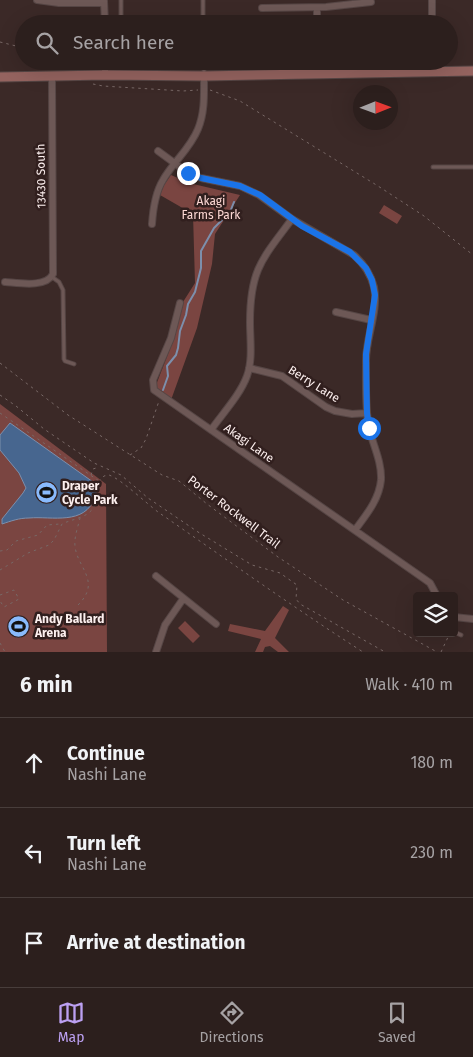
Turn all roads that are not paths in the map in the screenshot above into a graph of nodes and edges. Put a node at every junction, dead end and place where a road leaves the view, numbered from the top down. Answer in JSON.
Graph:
{"nodes":[{"id":1,"x":37,"y":0,"type":"edge"},
{"id":2,"x":121,"y":0,"type":"edge"},
{"id":3,"x":203,"y":0,"type":"edge"},
{"id":4,"x":432,"y":0,"type":"edge"},
{"id":5,"x":104,"y":2,"type":"edge"},
{"id":6,"x":372,"y":2,"type":"dead end"},
{"id":7,"x":262,"y":8,"type":"dead end"},
{"id":8,"x":317,"y":8,"type":"junction"},
{"id":9,"x":105,"y":15,"type":"edge"},
{"id":10,"x":121,"y":15,"type":"edge"},
{"id":11,"x":203,"y":15,"type":"edge"},
{"id":12,"x":317,"y":15,"type":"edge"},
{"id":13,"x":432,"y":15,"type":"edge"},
{"id":14,"x":106,"y":70,"type":"edge"},
{"id":15,"x":204,"y":70,"type":"edge"},
{"id":16,"x":318,"y":70,"type":"edge"},
{"id":17,"x":473,"y":71,"type":"edge"},
{"id":18,"x":106,"y":74,"type":"junction"},
{"id":19,"x":318,"y":74,"type":"junction"},
{"id":20,"x":52,"y":76,"type":"junction"},
{"id":21,"x":204,"y":76,"type":"junction"},
{"id":22,"x":0,"y":77,"type":"edge"},
{"id":23,"x":158,"y":151,"type":"dead end"},
{"id":24,"x":174,"y":164,"type":"junction"},
{"id":25,"x":433,"y":167,"type":"dead end"},
{"id":26,"x":473,"y":167,"type":"edge"},
{"id":27,"x":292,"y":219,"type":"junction"},
{"id":28,"x":152,"y":224,"type":"dead end"},
{"id":29,"x":52,"y":277,"type":"junction"},
{"id":30,"x":5,"y":282,"type":"dead end"},
{"id":31,"x":180,"y":303,"type":"dead end"},
{"id":32,"x":336,"y":312,"type":"dead end"},
{"id":33,"x":371,"y":320,"type":"junction"},
{"id":34,"x":74,"y":364,"type":"dead end"},
{"id":35,"x":249,"y":368,"type":"junction"},
{"id":36,"x":367,"y":413,"type":"junction"},
{"id":37,"x":211,"y":430,"type":"junction"},
{"id":38,"x":355,"y":530,"type":"junction"},
{"id":39,"x":156,"y":576,"type":"dead end"},
{"id":40,"x":434,"y":592,"type":"edge"},
{"id":41,"x":183,"y":599,"type":"junction"},
{"id":42,"x":458,"y":617,"type":"edge"},
{"id":43,"x":473,"y":619,"type":"edge"},
{"id":44,"x":216,"y":624,"type":"dead end"},
{"id":45,"x":458,"y":634,"type":"edge"},
{"id":46,"x":462,"y":635,"type":"dead end"},
{"id":47,"x":156,"y":652,"type":"edge"}],
"edges":[{"from":1,"to":5,"type":"street"},
{"from":2,"to":10,"type":"lane"},
{"from":3,"to":11,"type":"lane"},
{"from":4,"to":13,"type":"street"},
{"from":5,"to":9,"type":"street"},
{"from":6,"to":8,"type":"street"},
{"from":7,"to":8,"type":"street"},
{"from":8,"to":12,"type":"street"},
{"from":14,"to":18,"type":"street"},
{"from":15,"to":21,"type":"lane"},
{"from":16,"to":19,"type":"street"},
{"from":17,"to":19,"type":"main road"},
{"from":18,"to":20,"type":"main road"},
{"from":18,"to":21,"type":"main road"},
{"from":19,"to":21,"type":"main road"},
{"from":20,"to":22,"type":"main road"},
{"from":20,"to":29,"type":"street","name":"13430 South"},
{"from":21,"to":24,"type":"street"},
{"from":23,"to":24,"type":"street"},
{"from":24,"to":27,"type":"street"},
{"from":24,"to":28,"type":"street"},
{"from":25,"to":26,"type":"lane"},
{"from":27,"to":33,"type":"street"},
{"from":27,"to":35,"type":"street","name":"Akagi Lane"},
{"from":29,"to":30,"type":"street"},
{"from":29,"to":34,"type":"lane"},
{"from":31,"to":37,"type":"street"},
{"from":32,"to":33,"type":"street"},
{"from":33,"to":36,"type":"street"},
{"from":35,"to":36,"type":"street","name":"Berry Lane"},
{"from":35,"to":37,"type":"street","name":"Akagi Lane"},
{"from":36,"to":38,"type":"street"},
{"from":37,"to":38,"type":"street","name":"Akagi Lane"},
{"from":38,"to":40,"type":"street","name":"Akagi Lane"},
{"from":39,"to":41,"type":"street"},
{"from":41,"to":44,"type":"street"},
{"from":41,"to":47,"type":"street"},
{"from":42,"to":43,"type":"street"},
{"from":45,"to":46,"type":"lane"}]}
